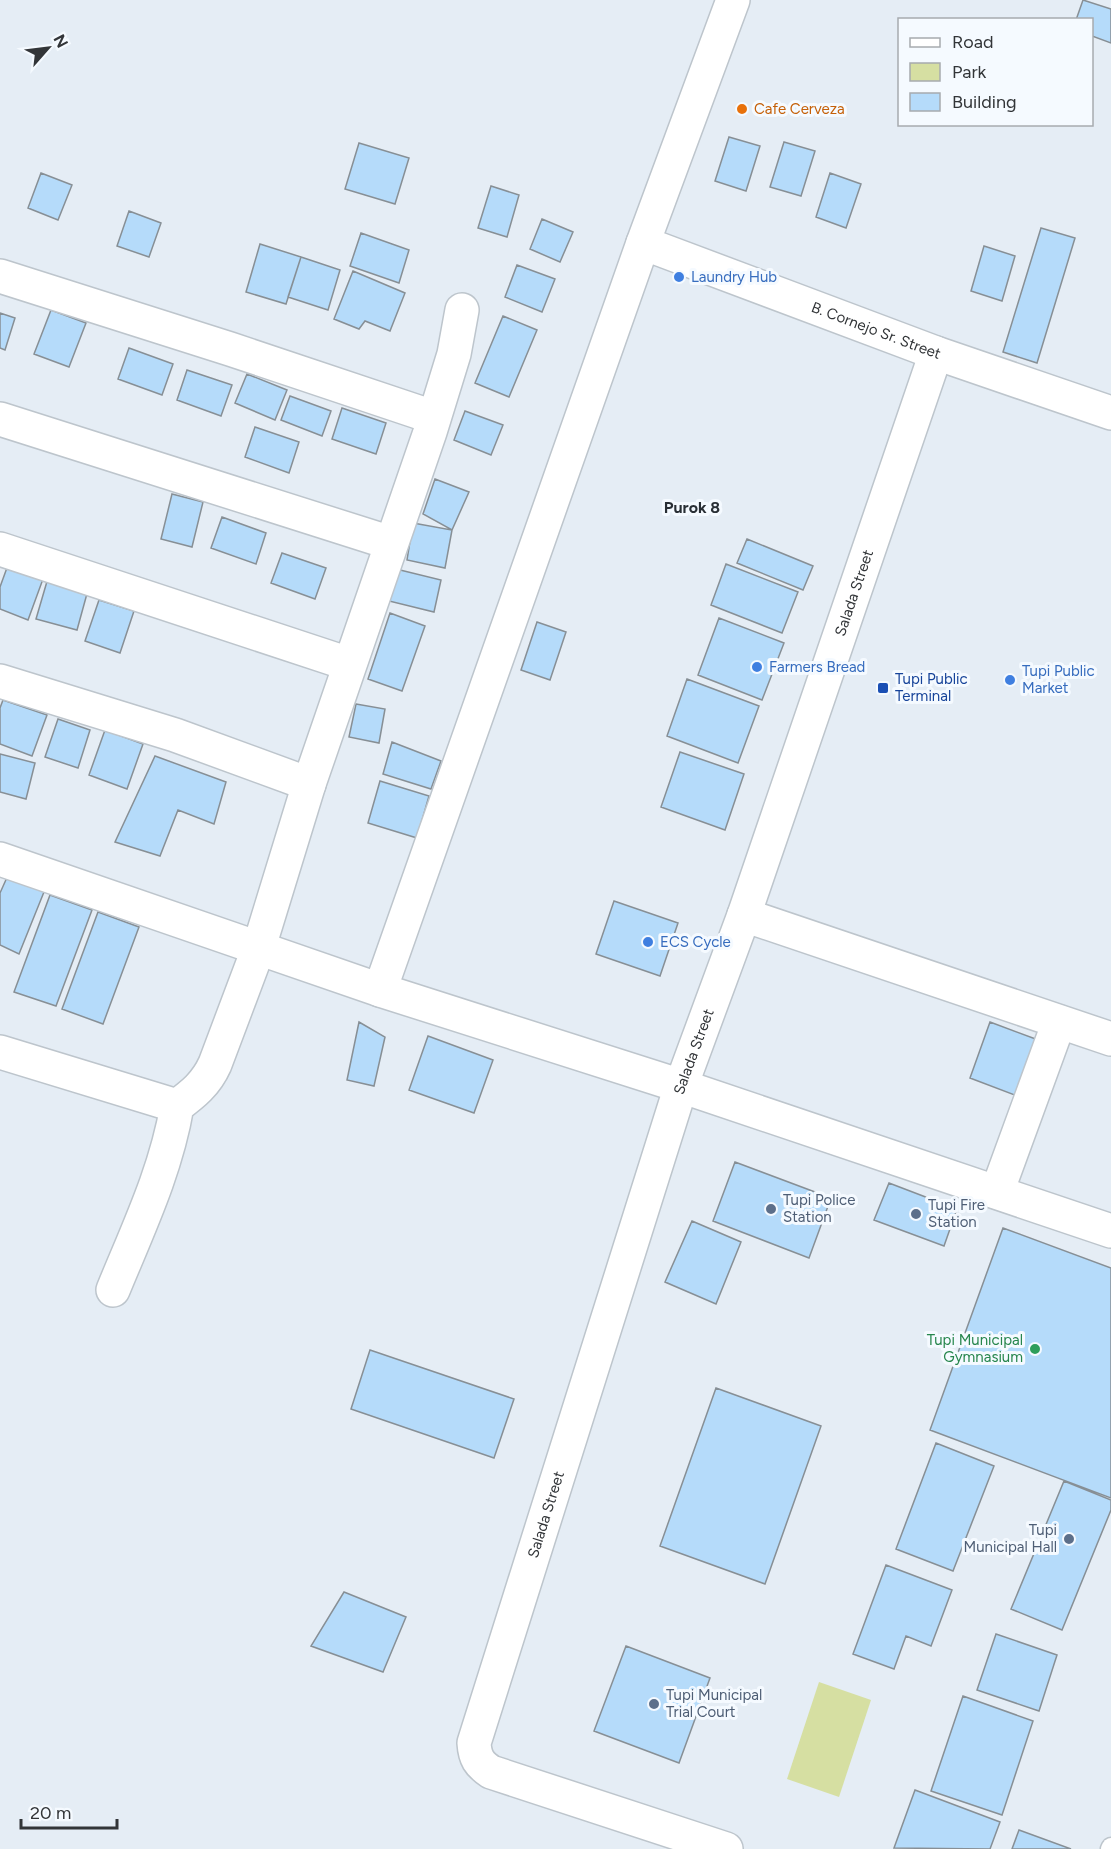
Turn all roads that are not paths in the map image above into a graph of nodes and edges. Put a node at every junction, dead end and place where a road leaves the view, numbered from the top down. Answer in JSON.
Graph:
{"nodes":[{"id":1,"x":733,"y":0,"type":"edge"},
{"id":2,"x":643,"y":243,"type":"junction"},
{"id":3,"x":0,"y":276,"type":"edge"},
{"id":4,"x":462,"y":310,"type":"dead end"},
{"id":5,"x":936,"y":353,"type":"junction"},
{"id":6,"x":1111,"y":413,"type":"edge"},
{"id":7,"x":433,"y":417,"type":"junction"},
{"id":8,"x":0,"y":419,"type":"edge"},
{"id":9,"x":391,"y":543,"type":"junction"},
{"id":10,"x":0,"y":549,"type":"edge"},
{"id":11,"x":349,"y":664,"type":"junction"},
{"id":12,"x":0,"y":681,"type":"edge"},
{"id":13,"x":309,"y":784,"type":"junction"},
{"id":14,"x":0,"y":859,"type":"edge"},
{"id":15,"x":744,"y":915,"type":"junction"},
{"id":16,"x":259,"y":947,"type":"junction"},
{"id":17,"x":380,"y":990,"type":"junction"},
{"id":18,"x":1059,"y":1022,"type":"junction"},
{"id":19,"x":1111,"y":1040,"type":"edge"},
{"id":20,"x":0,"y":1052,"type":"edge"},
{"id":21,"x":681,"y":1086,"type":"junction"},
{"id":22,"x":177,"y":1106,"type":"junction"},
{"id":23,"x":997,"y":1192,"type":"junction"},
{"id":24,"x":1111,"y":1231,"type":"edge"},
{"id":25,"x":113,"y":1290,"type":"dead end"},
{"id":26,"x":726,"y":1849,"type":"edge"}],
"edges":[{"from":1,"to":2,"type":"street"},
{"from":2,"to":5,"type":"street","name":"B. Cornejo Sr. Street"},
{"from":2,"to":17,"type":"street"},
{"from":3,"to":7,"type":"street"},
{"from":4,"to":7,"type":"street"},
{"from":5,"to":6,"type":"street","name":"B. Cornejo Sr. Street"},
{"from":5,"to":15,"type":"street","name":"Salada Street"},
{"from":7,"to":9,"type":"street"},
{"from":8,"to":9,"type":"street"},
{"from":9,"to":11,"type":"street"},
{"from":10,"to":11,"type":"street"},
{"from":11,"to":13,"type":"street"},
{"from":12,"to":13,"type":"street"},
{"from":13,"to":16,"type":"street"},
{"from":14,"to":16,"type":"street"},
{"from":15,"to":18,"type":"street"},
{"from":15,"to":21,"type":"street","name":"Salada Street"},
{"from":16,"to":17,"type":"street"},
{"from":16,"to":22,"type":"street"},
{"from":17,"to":21,"type":"street"},
{"from":18,"to":19,"type":"street"},
{"from":18,"to":23,"type":"street"},
{"from":20,"to":22,"type":"street"},
{"from":21,"to":23,"type":"street"},
{"from":21,"to":26,"type":"street","name":"Salada Street"},
{"from":22,"to":25,"type":"street"},
{"from":23,"to":24,"type":"street"}]}
